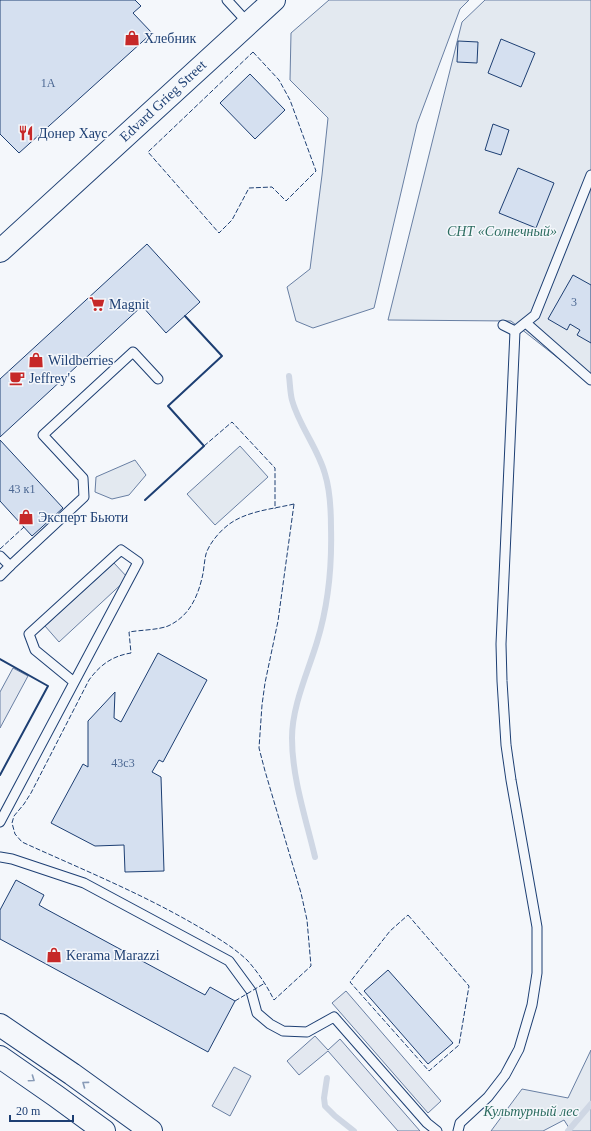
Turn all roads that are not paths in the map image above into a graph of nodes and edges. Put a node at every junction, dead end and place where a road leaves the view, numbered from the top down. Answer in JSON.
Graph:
{"nodes":[{"id":1,"x":227,"y":0,"type":"edge"},
{"id":2,"x":274,"y":0,"type":"edge"},
{"id":3,"x":248,"y":23,"type":"junction"},
{"id":4,"x":591,"y":175,"type":"edge"},
{"id":5,"x":0,"y":251,"type":"edge"},
{"id":6,"x":526,"y":323,"type":"junction"},
{"id":7,"x":503,"y":325,"type":"dead end"},
{"id":8,"x":516,"y":331,"type":"junction"},
{"id":9,"x":158,"y":379,"type":"dead end"},
{"id":10,"x":591,"y":380,"type":"edge"},
{"id":11,"x":0,"y":556,"type":"edge"},
{"id":12,"x":10,"y":566,"type":"junction"},
{"id":13,"x":0,"y":576,"type":"edge"},
{"id":14,"x":74,"y":682,"type":"junction"},
{"id":15,"x":0,"y":822,"type":"edge"},
{"id":16,"x":0,"y":857,"type":"edge"},
{"id":17,"x":0,"y":1025,"type":"edge"},
{"id":18,"x":0,"y":1057,"type":"edge"},
{"id":19,"x":104,"y":1131,"type":"edge"},
{"id":20,"x":150,"y":1131,"type":"edge"},
{"id":21,"x":437,"y":1131,"type":"edge"},
{"id":22,"x":458,"y":1131,"type":"edge"}],
"edges":[{"from":1,"to":3,"type":"lane"},
{"from":2,"to":3,"type":"street","name":"Edvard Grieg Street"},
{"from":3,"to":5,"type":"street","name":"Edvard Grieg Street"},
{"from":4,"to":6,"type":"lane"},
{"from":6,"to":8,"type":"lane"},
{"from":6,"to":10,"type":"lane"},
{"from":7,"to":8,"type":"lane"},
{"from":8,"to":22,"type":"lane"},
{"from":9,"to":12,"type":"lane"},
{"from":11,"to":12,"type":"lane"},
{"from":12,"to":13,"type":"lane"},
{"from":14,"to":14,"type":"lane"},
{"from":14,"to":15,"type":"lane"},
{"from":16,"to":21,"type":"lane"},
{"from":20,"to":17,"type":"street","one_way":true},
{"from":18,"to":19,"type":"street","one_way":true}]}
